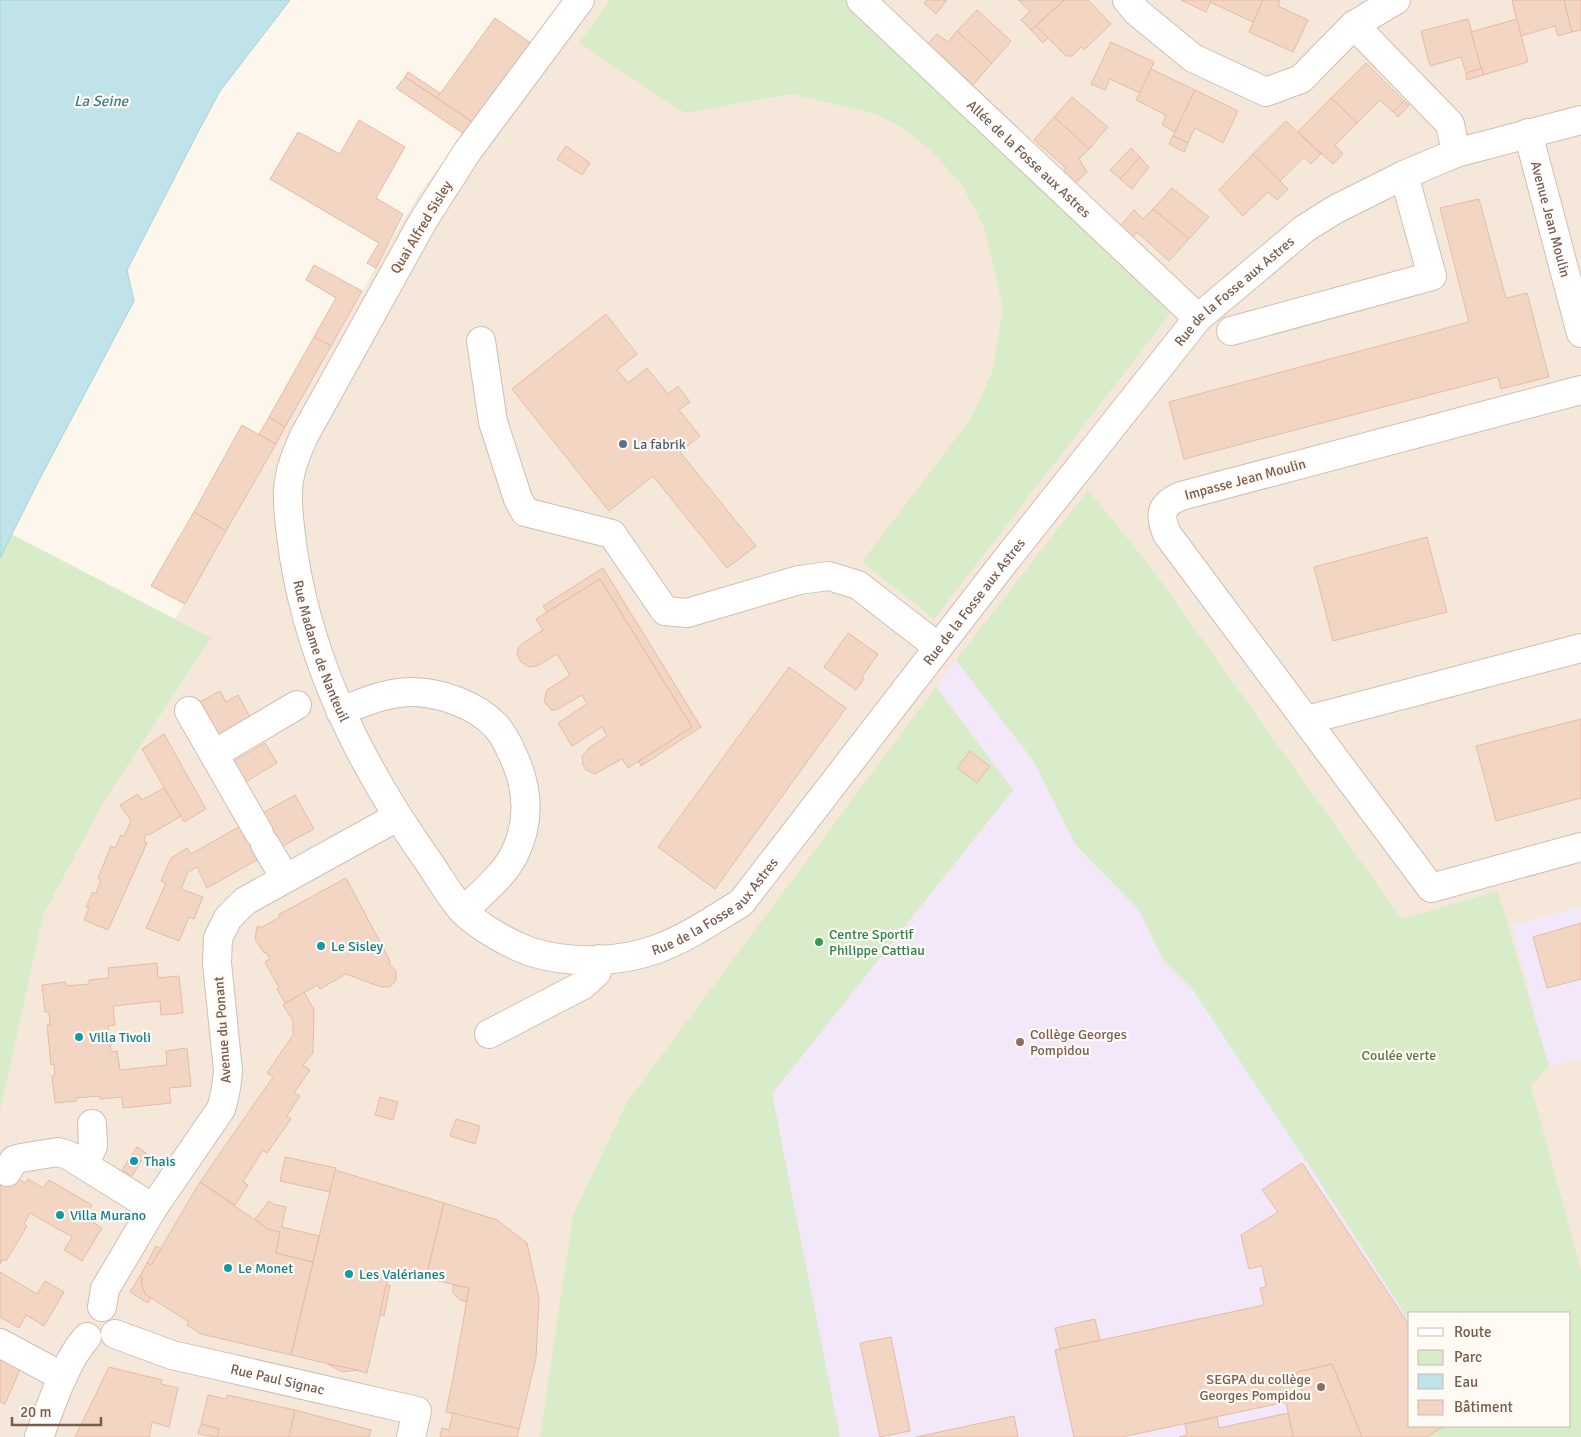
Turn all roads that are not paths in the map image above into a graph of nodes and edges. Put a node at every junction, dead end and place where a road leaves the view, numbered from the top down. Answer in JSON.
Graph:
{"nodes":[{"id":1,"x":580,"y":0,"type":"edge"},
{"id":2,"x":861,"y":0,"type":"edge"},
{"id":3,"x":1127,"y":0,"type":"edge"},
{"id":4,"x":1396,"y":0,"type":"edge"},
{"id":5,"x":1354,"y":25,"type":"junction"},
{"id":6,"x":1581,"y":120,"type":"edge"},
{"id":7,"x":1528,"y":133,"type":"junction"},
{"id":8,"x":1456,"y":152,"type":"junction"},
{"id":9,"x":1404,"y":175,"type":"junction"},
{"id":10,"x":1570,"y":251,"type":"edge"},
{"id":11,"x":1198,"y":318,"type":"junction"},
{"id":12,"x":1231,"y":331,"type":"dead end"},
{"id":13,"x":1581,"y":333,"type":"edge"},
{"id":14,"x":480,"y":341,"type":"dead end"},
{"id":15,"x":1581,"y":390,"type":"edge"},
{"id":16,"x":290,"y":472,"type":"joint"},
{"id":17,"x":938,"y":647,"type":"junction"},
{"id":18,"x":1581,"y":648,"type":"edge"},
{"id":19,"x":297,"y":705,"type":"dead end"},
{"id":20,"x":189,"y":711,"type":"dead end"},
{"id":21,"x":340,"y":711,"type":"junction"},
{"id":22,"x":1307,"y":720,"type":"junction"},
{"id":23,"x":214,"y":754,"type":"junction"},
{"id":24,"x":397,"y":817,"type":"junction"},
{"id":25,"x":1581,"y":847,"type":"edge"},
{"id":26,"x":285,"y":878,"type":"junction"},
{"id":27,"x":464,"y":911,"type":"junction"},
{"id":28,"x":599,"y":959,"type":"junction"},
{"id":29,"x":488,"y":1034,"type":"dead end"},
{"id":30,"x":92,"y":1124,"type":"dead end"},
{"id":31,"x":84,"y":1165,"type":"junction"},
{"id":32,"x":7,"y":1172,"type":"dead end"},
{"id":33,"x":153,"y":1208,"type":"junction"},
{"id":34,"x":102,"y":1307,"type":"junction"},
{"id":35,"x":115,"y":1334,"type":"junction"},
{"id":36,"x":87,"y":1337,"type":"junction"},
{"id":37,"x":0,"y":1343,"type":"edge"},
{"id":38,"x":63,"y":1377,"type":"junction"},
{"id":39,"x":39,"y":1437,"type":"edge"},
{"id":40,"x":411,"y":1437,"type":"edge"}],
"edges":[{"from":1,"to":16,"type":"street","name":"Quai Alfred Sisley"},
{"from":2,"to":11,"type":"street","name":"Allée de la Fosse aux Astres"},
{"from":3,"to":5,"type":"street"},
{"from":4,"to":5,"type":"street"},
{"from":5,"to":8,"type":"street"},
{"from":6,"to":7,"type":"street","name":"Rue de la Fosse aux Astres"},
{"from":7,"to":8,"type":"street","name":"Rue de la Fosse aux Astres"},
{"from":7,"to":10,"type":"street","name":"Avenue Jean Moulin"},
{"from":8,"to":9,"type":"street","name":"Rue de la Fosse aux Astres"},
{"from":9,"to":11,"type":"street","name":"Rue de la Fosse aux Astres"},
{"from":9,"to":12,"type":"street"},
{"from":10,"to":13,"type":"street","name":"Avenue Jean Moulin"},
{"from":11,"to":17,"type":"street","name":"Rue de la Fosse aux Astres"},
{"from":14,"to":17,"type":"street"},
{"from":15,"to":22,"type":"street","name":"Impasse Jean Moulin"},
{"from":16,"to":21,"type":"street","name":"Rue Madame de Nanteuil"},
{"from":17,"to":28,"type":"street","name":"Rue de la Fosse aux Astres"},
{"from":18,"to":22,"type":"street"},
{"from":19,"to":23,"type":"street"},
{"from":20,"to":23,"type":"street"},
{"from":21,"to":24,"type":"street","name":"Rue Madame de Nanteuil"},
{"from":21,"to":27,"type":"street"},
{"from":22,"to":25,"type":"street","name":"Impasse Jean Moulin"},
{"from":23,"to":26,"type":"street"},
{"from":24,"to":26,"type":"street","name":"Avenue du Ponant"},
{"from":24,"to":27,"type":"street","name":"Rue de la Fosse aux Astres"},
{"from":26,"to":33,"type":"street","name":"Avenue du Ponant"},
{"from":27,"to":28,"type":"street","name":"Rue de la Fosse aux Astres"},
{"from":28,"to":29,"type":"street"},
{"from":30,"to":31,"type":"street"},
{"from":31,"to":32,"type":"street"},
{"from":31,"to":33,"type":"street"},
{"from":33,"to":34,"type":"street","name":"Avenue du Ponant"},
{"from":34,"to":35,"type":"street"},
{"from":34,"to":36,"type":"street"},
{"from":35,"to":36,"type":"street"},
{"from":35,"to":40,"type":"street","name":"Rue Paul Signac"},
{"from":36,"to":38,"type":"street"},
{"from":37,"to":38,"type":"street"},
{"from":38,"to":39,"type":"street"}]}
